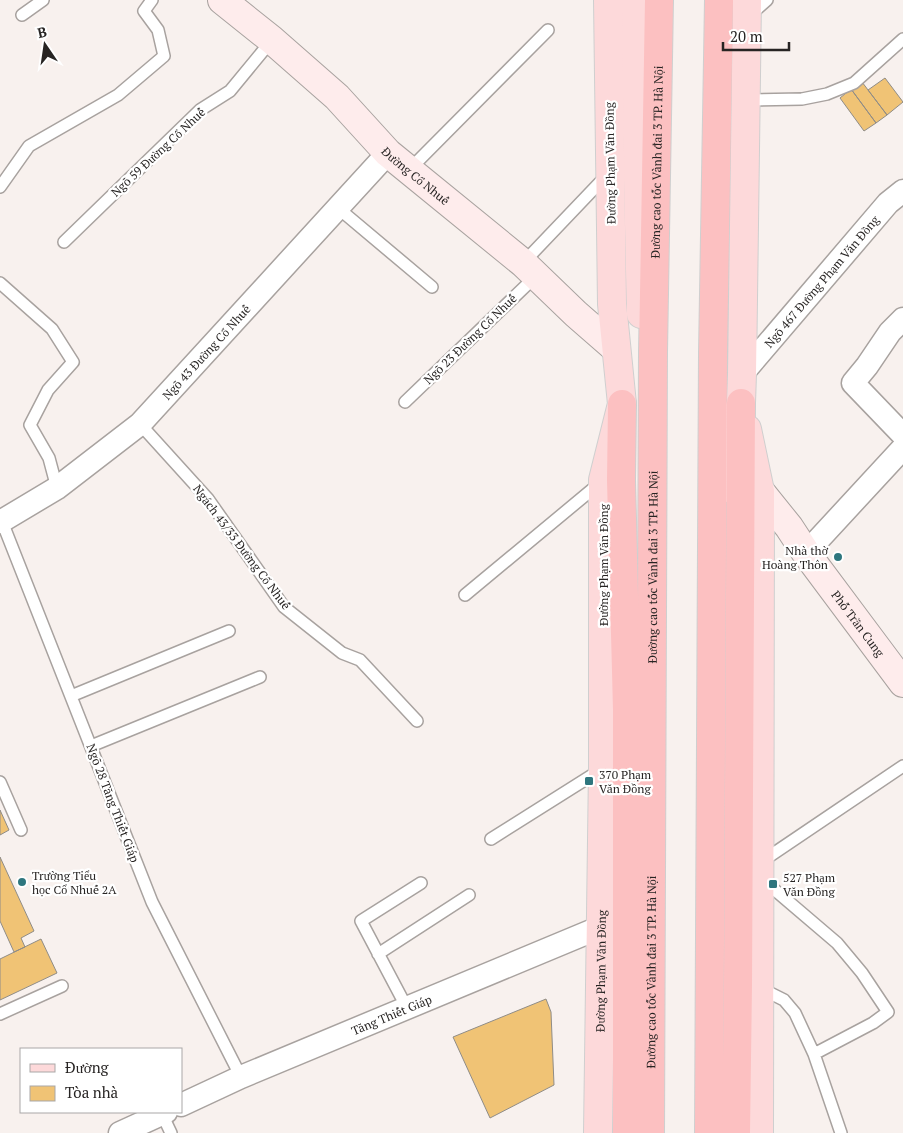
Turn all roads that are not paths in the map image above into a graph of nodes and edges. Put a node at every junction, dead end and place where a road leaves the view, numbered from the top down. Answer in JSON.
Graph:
{"nodes":[{"id":1,"x":42,"y":0,"type":"edge"},
{"id":2,"x":152,"y":0,"type":"edge"},
{"id":3,"x":222,"y":0,"type":"edge"},
{"id":4,"x":608,"y":0,"type":"edge"},
{"id":5,"x":634,"y":0,"type":"edge"},
{"id":6,"x":659,"y":0,"type":"edge"},
{"id":7,"x":719,"y":0,"type":"edge"},
{"id":8,"x":754,"y":6,"type":"edge"},
{"id":9,"x":22,"y":15,"type":"dead end"},
{"id":10,"x":548,"y":30,"type":"dead end"},
{"id":11,"x":903,"y":39,"type":"edge"},
{"id":12,"x":272,"y":40,"type":"junction"},
{"id":13,"x":747,"y":100,"type":"junction"},
{"id":14,"x":388,"y":153,"type":"junction"},
{"id":15,"x":409,"y":170,"type":"junction"},
{"id":16,"x":610,"y":172,"type":"junction"},
{"id":17,"x":0,"y":187,"type":"edge"},
{"id":18,"x":903,"y":191,"type":"edge"},
{"id":19,"x":338,"y":208,"type":"junction"},
{"id":20,"x":64,"y":242,"type":"dead end"},
{"id":21,"x":529,"y":270,"type":"junction"},
{"id":22,"x":0,"y":283,"type":"edge"},
{"id":23,"x":432,"y":287,"type":"dead end"},
{"id":24,"x":903,"y":319,"type":"edge"},
{"id":25,"x":615,"y":348,"type":"junction"},
{"id":26,"x":742,"y":374,"type":"junction"},
{"id":27,"x":405,"y":402,"type":"dead end"},
{"id":28,"x":622,"y":404,"type":"junction"},
{"id":29,"x":741,"y":404,"type":"junction"},
{"id":30,"x":140,"y":424,"type":"junction"},
{"id":31,"x":903,"y":435,"type":"edge"},
{"id":32,"x":903,"y":448,"type":"edge"},
{"id":33,"x":604,"y":480,"type":"junction"},
{"id":34,"x":57,"y":488,"type":"junction"},
{"id":35,"x":760,"y":490,"type":"junction"},
{"id":36,"x":1,"y":520,"type":"edge"},
{"id":37,"x":806,"y":553,"type":"junction"},
{"id":38,"x":465,"y":595,"type":"dead end"},
{"id":39,"x":229,"y":631,"type":"dead end"},
{"id":40,"x":260,"y":677,"type":"dead end"},
{"id":41,"x":903,"y":683,"type":"edge"},
{"id":42,"x":71,"y":696,"type":"junction"},
{"id":43,"x":416,"y":722,"type":"dead end"},
{"id":44,"x":91,"y":746,"type":"junction"},
{"id":45,"x":903,"y":766,"type":"edge"},
{"id":46,"x":603,"y":768,"type":"junction"},
{"id":47,"x":0,"y":782,"type":"edge"},
{"id":48,"x":20,"y":830,"type":"dead end"},
{"id":49,"x":491,"y":839,"type":"dead end"},
{"id":50,"x":760,"y":870,"type":"junction"},
{"id":51,"x":421,"y":883,"type":"dead end"},
{"id":52,"x":469,"y":895,"type":"dead end"},
{"id":53,"x":601,"y":927,"type":"junction"},
{"id":54,"x":378,"y":954,"type":"junction"},
{"id":55,"x":62,"y":986,"type":"dead end"},
{"id":56,"x":749,"y":988,"type":"junction"},
{"id":57,"x":407,"y":1008,"type":"junction"},
{"id":58,"x":0,"y":1014,"type":"edge"},
{"id":59,"x":814,"y":1054,"type":"junction"},
{"id":60,"x":241,"y":1077,"type":"junction"},
{"id":61,"x":182,"y":1109,"type":"edge"},
{"id":62,"x":170,"y":1116,"type":"edge"},
{"id":63,"x":130,"y":1126,"type":"edge"},
{"id":64,"x":598,"y":1133,"type":"edge"},
{"id":65,"x":627,"y":1133,"type":"edge"},
{"id":66,"x":636,"y":1133,"type":"edge"},
{"id":67,"x":650,"y":1133,"type":"edge"},
{"id":68,"x":709,"y":1133,"type":"edge"},
{"id":69,"x":720,"y":1133,"type":"edge"},
{"id":70,"x":736,"y":1133,"type":"edge"},
{"id":71,"x":759,"y":1133,"type":"edge"},
{"id":72,"x":841,"y":1133,"type":"edge"}],
"edges":[{"from":1,"to":9,"type":"lane"},
{"from":2,"to":17,"type":"lane"},
{"from":3,"to":12,"type":"main road","name":"Đường Cổ Nhuế"},
{"from":4,"to":16,"type":"main road","name":"Đường Phạm Văn Đồng"},
{"from":5,"to":66,"type":"main road"},
{"from":6,"to":67,"type":"highway","name":"Đường cao tốc Vành đai 3 TP. Hà Nội"},
{"from":7,"to":68,"type":"highway"},
{"from":8,"to":13,"type":"main road"},
{"from":10,"to":15,"type":"lane"},
{"from":11,"to":13,"type":"lane"},
{"from":12,"to":14,"type":"main road","name":"Đường Cổ Nhuế"},
{"from":12,"to":20,"type":"lane","name":"Ngõ 59 Đường Cổ Nhuế"},
{"from":13,"to":26,"type":"main road"},
{"from":14,"to":15,"type":"main road","name":"Đường Cổ Nhuế"},
{"from":14,"to":19,"type":"street","name":"Ngõ 43 Đường Cổ Nhuế"},
{"from":15,"to":21,"type":"main road","name":"Đường Cổ Nhuế"},
{"from":16,"to":21,"type":"lane","name":"Ngõ 23 Đường Cổ Nhuế"},
{"from":16,"to":25,"type":"main road","name":"Đường Phạm Văn Đồng"},
{"from":18,"to":26,"type":"street","name":"Ngõ 467 Đường Phạm Văn Đồng"},
{"from":19,"to":23,"type":"lane"},
{"from":19,"to":30,"type":"street","name":"Ngõ 43 Đường Cổ Nhuế"},
{"from":21,"to":25,"type":"main road","name":"Đường Cổ Nhuế"},
{"from":21,"to":27,"type":"lane","name":"Ngõ 23 Đường Cổ Nhuế"},
{"from":22,"to":34,"type":"lane"},
{"from":24,"to":31,"type":"street"},
{"from":25,"to":28,"type":"main road","name":"Đường Phạm Văn Đồng"},
{"from":26,"to":29,"type":"main road"},
{"from":28,"to":33,"type":"main road","name":"Đường Phạm Văn Đồng"},
{"from":28,"to":65,"type":"highway"},
{"from":29,"to":35,"type":"main road"},
{"from":29,"to":56,"type":"highway"},
{"from":29,"to":69,"type":"main road"},
{"from":30,"to":34,"type":"street","name":"Ngõ 43 Đường Cổ Nhuế"},
{"from":30,"to":43,"type":"lane","name":"Ngách 43/33 Đường Cổ Nhuế"},
{"from":32,"to":37,"type":"street"},
{"from":33,"to":38,"type":"lane"},
{"from":33,"to":46,"type":"main road","name":"Đường Phạm Văn Đồng"},
{"from":34,"to":36,"type":"street","name":"Ngõ 43 Đường Cổ Nhuế"},
{"from":35,"to":37,"type":"main road","name":"Phố Trần Cung"},
{"from":35,"to":50,"type":"main road"},
{"from":36,"to":42,"type":"lane","name":"Ngõ 28 Tăng Thiết Giáp"},
{"from":37,"to":41,"type":"main road","name":"Phố Trần Cung"},
{"from":39,"to":42,"type":"lane"},
{"from":40,"to":44,"type":"lane"},
{"from":42,"to":44,"type":"lane","name":"Ngõ 28 Tăng Thiết Giáp"},
{"from":44,"to":60,"type":"lane","name":"Ngõ 28 Tăng Thiết Giáp"},
{"from":45,"to":50,"type":"lane"},
{"from":46,"to":49,"type":"lane"},
{"from":46,"to":53,"type":"main road","name":"Đường Phạm Văn Đồng"},
{"from":47,"to":48,"type":"lane"},
{"from":50,"to":56,"type":"main road"},
{"from":50,"to":59,"type":"lane"},
{"from":51,"to":54,"type":"lane"},
{"from":52,"to":54,"type":"lane"},
{"from":53,"to":57,"type":"street","name":"Tăng Thiết Giáp"},
{"from":53,"to":64,"type":"main road","name":"Đường Phạm Văn Đồng"},
{"from":54,"to":57,"type":"lane"},
{"from":55,"to":58,"type":"lane"},
{"from":56,"to":59,"type":"lane"},
{"from":56,"to":70,"type":"highway"},
{"from":56,"to":71,"type":"main road"},
{"from":57,"to":60,"type":"street","name":"Tăng Thiết Giáp"},
{"from":59,"to":72,"type":"lane"},
{"from":60,"to":61,"type":"street","name":"Tăng Thiết Giáp"},
{"from":62,"to":63,"type":"street","name":"Tăng Thiết Giáp"}]}
